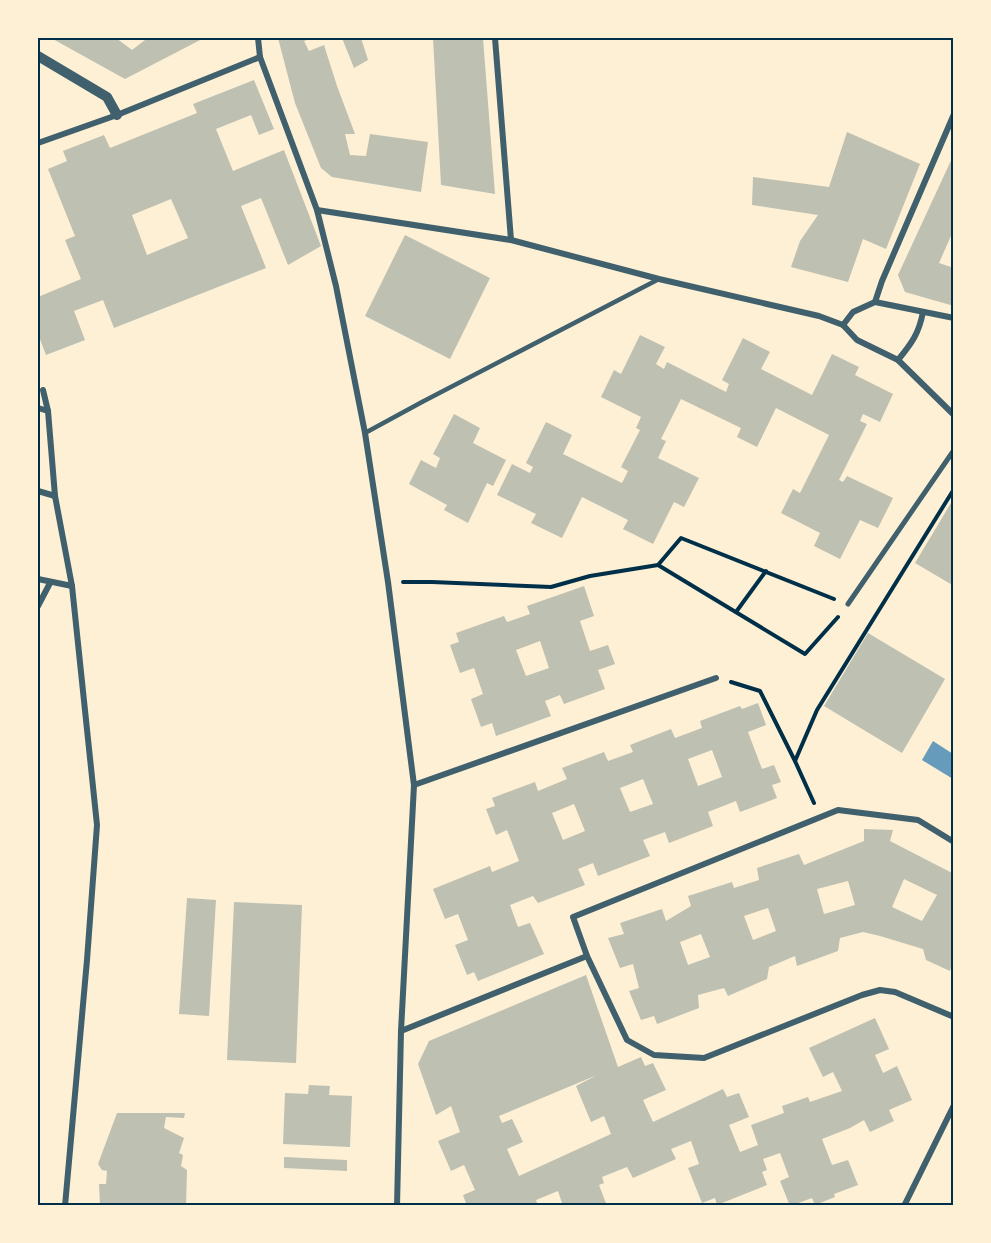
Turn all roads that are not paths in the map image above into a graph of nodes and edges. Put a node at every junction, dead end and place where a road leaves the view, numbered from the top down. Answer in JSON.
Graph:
{"nodes":[{"id":1,"x":258,"y":38,"type":"edge"},
{"id":2,"x":495,"y":38,"type":"edge"},
{"id":3,"x":38,"y":56,"type":"edge"},
{"id":4,"x":260,"y":57,"type":"junction"},
{"id":5,"x":954,"y":114,"type":"edge"},
{"id":6,"x":117,"y":115,"type":"junction"},
{"id":7,"x":38,"y":143,"type":"edge"},
{"id":8,"x":317,"y":210,"type":"junction"},
{"id":9,"x":511,"y":240,"type":"junction"},
{"id":10,"x":659,"y":279,"type":"junction"},
{"id":11,"x":875,"y":302,"type":"junction"},
{"id":12,"x":923,"y":312,"type":"junction"},
{"id":13,"x":954,"y":318,"type":"edge"},
{"id":14,"x":843,"y":325,"type":"junction"},
{"id":15,"x":898,"y":360,"type":"junction"},
{"id":16,"x":42,"y":390,"type":"dead end"},
{"id":17,"x":38,"y":408,"type":"edge"},
{"id":18,"x":48,"y":411,"type":"junction"},
{"id":19,"x":954,"y":415,"type":"edge"},
{"id":20,"x":365,"y":433,"type":"junction"},
{"id":21,"x":954,"y":450,"type":"edge"},
{"id":22,"x":38,"y":491,"type":"edge"},
{"id":23,"x":55,"y":496,"type":"junction"},
{"id":24,"x":38,"y":579,"type":"edge"},
{"id":25,"x":50,"y":583,"type":"junction"},
{"id":26,"x":72,"y":586,"type":"junction"},
{"id":27,"x":848,"y":604,"type":"road end"},
{"id":28,"x":38,"y":606,"type":"edge"},
{"id":29,"x":716,"y":678,"type":"road end"},
{"id":30,"x":414,"y":785,"type":"junction"},
{"id":31,"x":954,"y":842,"type":"edge"},
{"id":32,"x":587,"y":956,"type":"junction"},
{"id":33,"x":954,"y":1017,"type":"edge"},
{"id":34,"x":401,"y":1031,"type":"junction"},
{"id":35,"x":954,"y":1105,"type":"edge"},
{"id":36,"x":65,"y":1206,"type":"edge"},
{"id":37,"x":398,"y":1206,"type":"edge"},
{"id":38,"x":904,"y":1206,"type":"edge"}],
"edges":[{"from":1,"to":4,"type":"street"},
{"from":2,"to":9,"type":"street"},
{"from":3,"to":6,"type":"street"},
{"from":4,"to":6,"type":"street"},
{"from":4,"to":8,"type":"street"},
{"from":5,"to":11,"type":"street"},
{"from":6,"to":7,"type":"street"},
{"from":8,"to":9,"type":"street"},
{"from":8,"to":20,"type":"street"},
{"from":9,"to":10,"type":"street"},
{"from":10,"to":14,"type":"street"},
{"from":10,"to":20,"type":"lane"},
{"from":11,"to":12,"type":"street"},
{"from":11,"to":14,"type":"street"},
{"from":12,"to":13,"type":"street"},
{"from":12,"to":15,"type":"street"},
{"from":14,"to":15,"type":"street"},
{"from":15,"to":19,"type":"street"},
{"from":16,"to":18,"type":"street"},
{"from":17,"to":18,"type":"street"},
{"from":18,"to":23,"type":"street"},
{"from":20,"to":30,"type":"street"},
{"from":21,"to":27,"type":"street"},
{"from":22,"to":23,"type":"street"},
{"from":23,"to":26,"type":"street"},
{"from":24,"to":25,"type":"street"},
{"from":25,"to":26,"type":"street"},
{"from":25,"to":28,"type":"street"},
{"from":26,"to":36,"type":"street"},
{"from":29,"to":30,"type":"street"},
{"from":30,"to":34,"type":"street"},
{"from":31,"to":32,"type":"street"},
{"from":32,"to":33,"type":"street"},
{"from":32,"to":34,"type":"street"},
{"from":34,"to":37,"type":"street"},
{"from":35,"to":38,"type":"street"}]}
